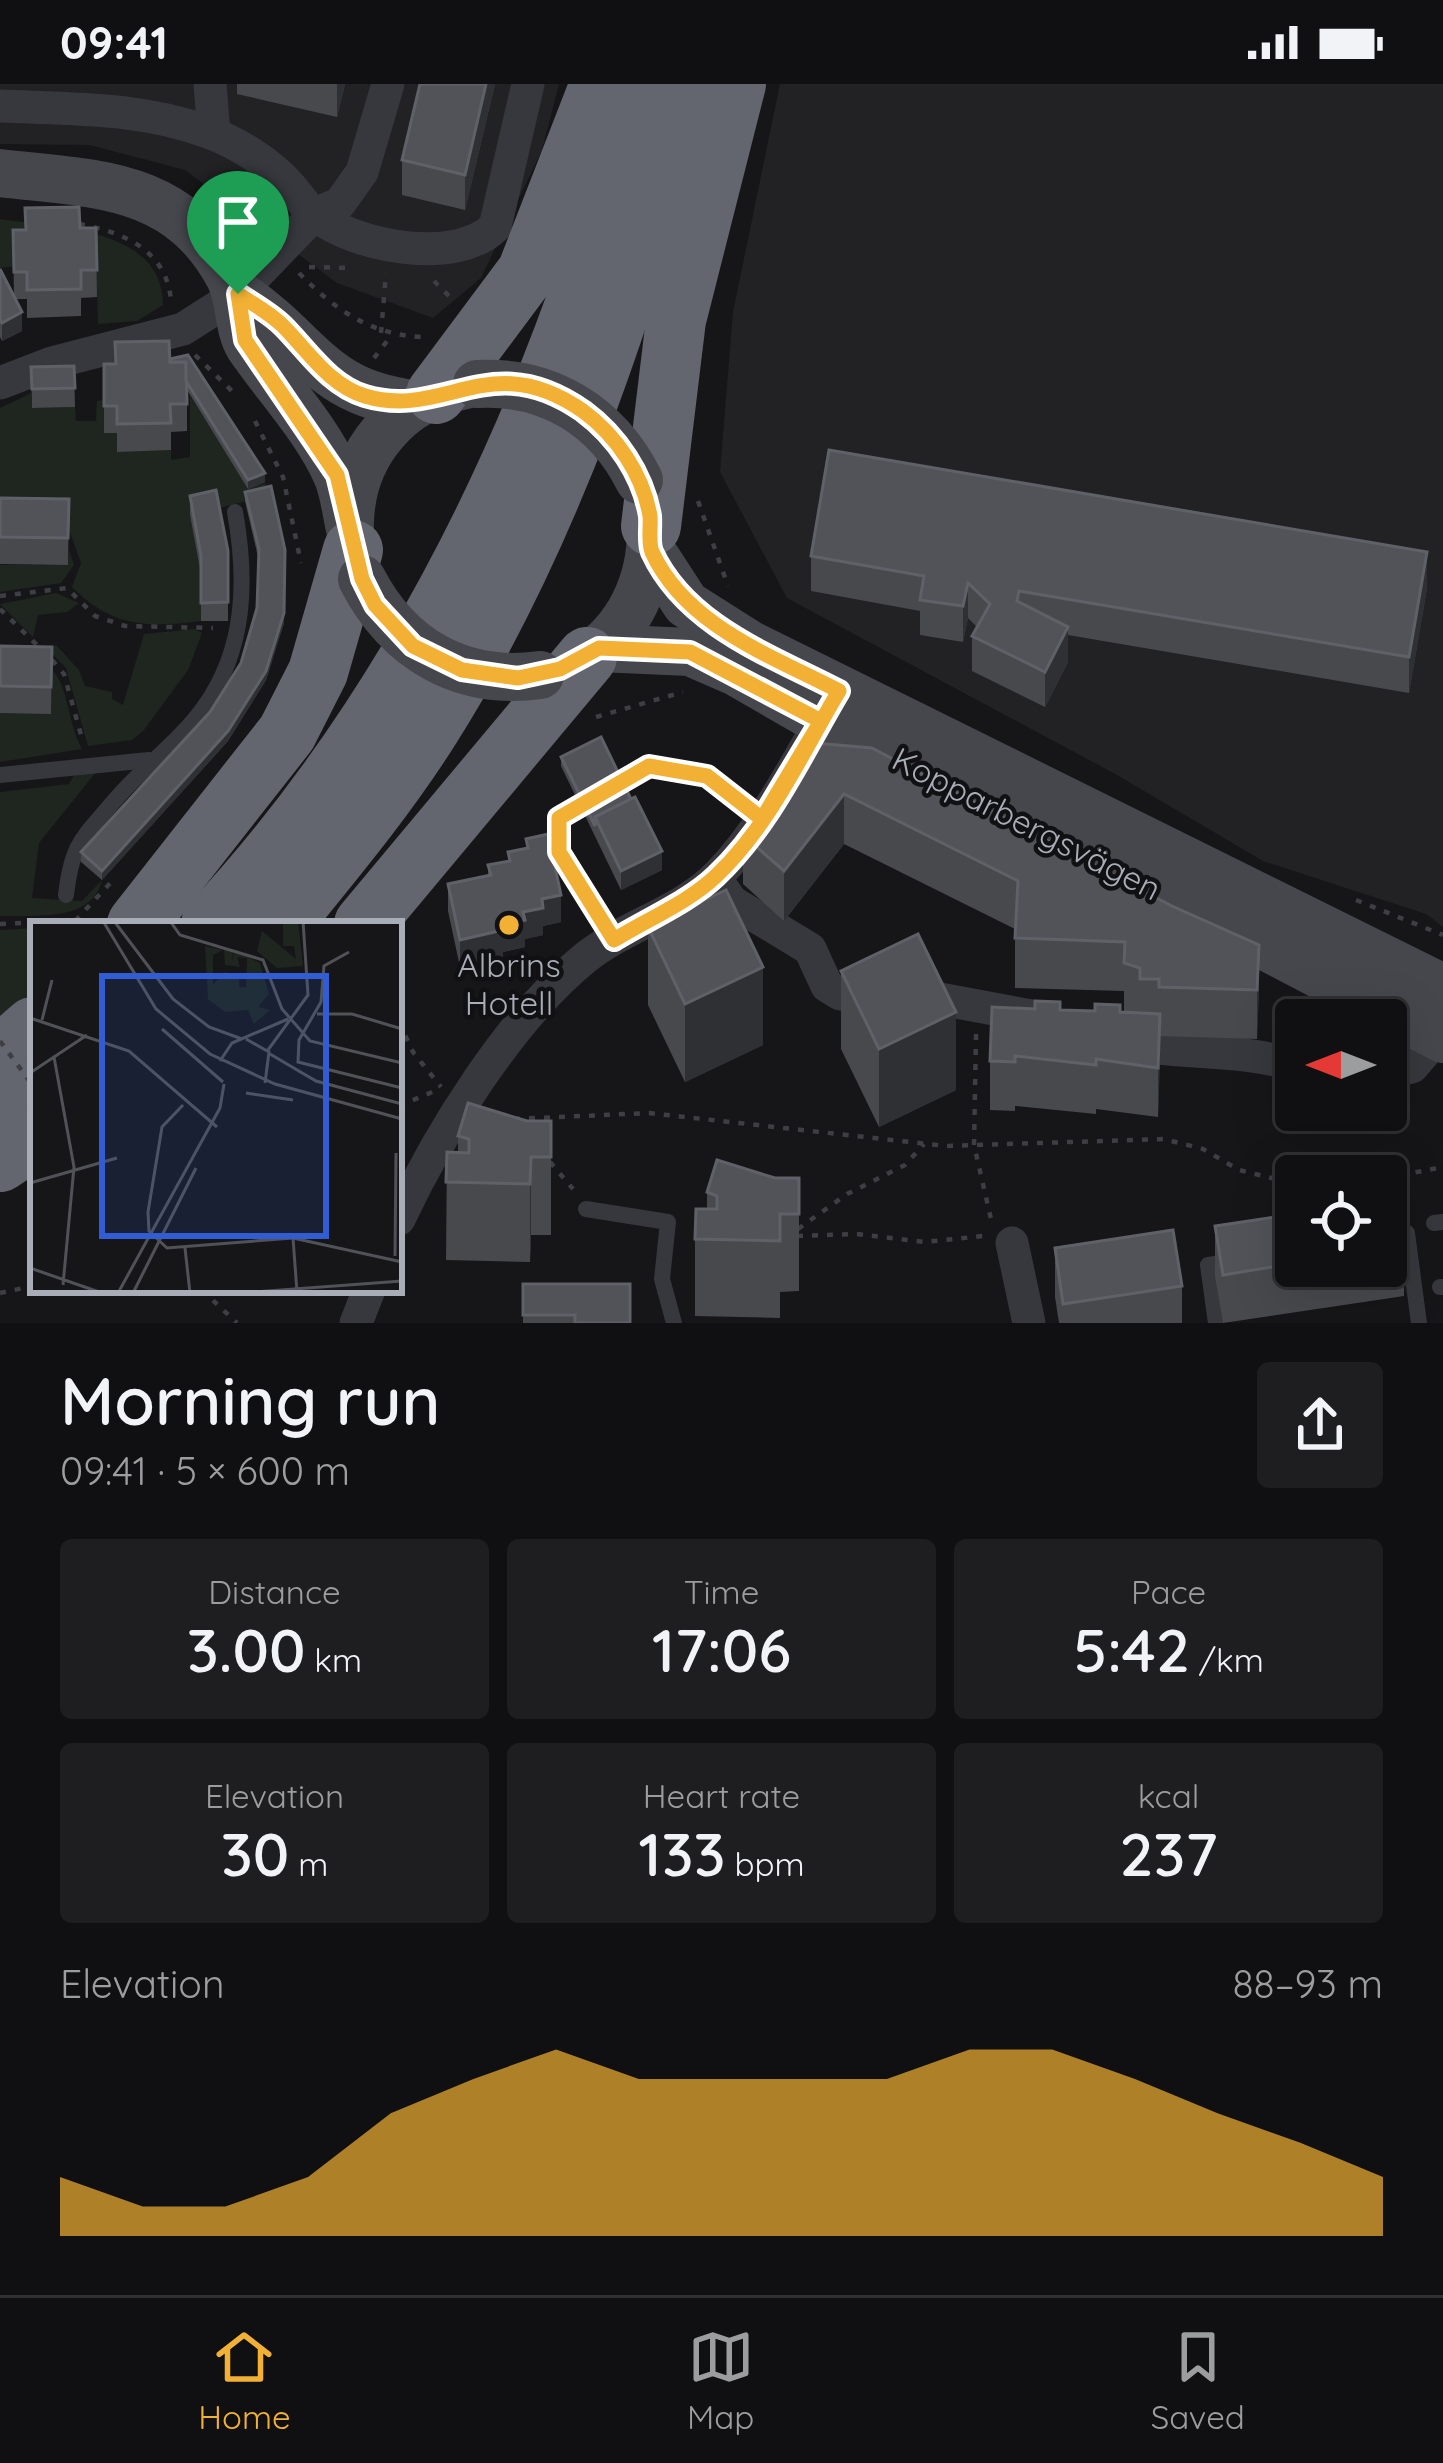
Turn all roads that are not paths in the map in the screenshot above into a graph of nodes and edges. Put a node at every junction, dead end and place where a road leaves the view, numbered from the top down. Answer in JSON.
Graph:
{"nodes":[{"id":1,"x":210,"y":84,"type":"edge"},
{"id":2,"x":388,"y":84,"type":"edge"},
{"id":3,"x":528,"y":84,"type":"edge"},
{"id":4,"x":600,"y":84,"type":"edge"},
{"id":5,"x":644,"y":84,"type":"edge"},
{"id":6,"x":688,"y":84,"type":"edge"},
{"id":7,"x":736,"y":84,"type":"edge"},
{"id":8,"x":0,"y":106,"type":"edge"},
{"id":9,"x":214,"y":134,"type":"junction"},
{"id":10,"x":0,"y":172,"type":"edge"},
{"id":11,"x":314,"y":215,"type":"junction"},
{"id":12,"x":238,"y":294,"type":"junction"},
{"id":13,"x":2,"y":377,"type":"edge"},
{"id":14,"x":442,"y":394,"type":"junction"},
{"id":15,"x":235,"y":512,"type":"dead end"},
{"id":16,"x":659,"y":512,"type":"junction"},
{"id":17,"x":342,"y":559,"type":"junction"},
{"id":18,"x":575,"y":660,"type":"junction"},
{"id":19,"x":830,"y":706,"type":"junction"},
{"id":20,"x":149,"y":760,"type":"junction"},
{"id":21,"x":0,"y":776,"type":"edge"},
{"id":22,"x":762,"y":819,"type":"junction"},
{"id":23,"x":715,"y":878,"type":"junction"},
{"id":24,"x":66,"y":895,"type":"dead end"},
{"id":25,"x":129,"y":897,"type":"edge"},
{"id":26,"x":213,"y":921,"type":"edge"},
{"id":27,"x":284,"y":921,"type":"edge"},
{"id":28,"x":366,"y":921,"type":"edge"},
{"id":29,"x":614,"y":940,"type":"junction"},
{"id":30,"x":1443,"y":988,"type":"edge"},
{"id":31,"x":30,"y":1030,"type":"edge"},
{"id":32,"x":1441,"y":1035,"type":"edge"},
{"id":33,"x":0,"y":1056,"type":"edge"},
{"id":34,"x":1275,"y":1059,"type":"edge"},
{"id":35,"x":1407,"y":1068,"type":"edge"},
{"id":36,"x":30,"y":1088,"type":"edge"},
{"id":37,"x":0,"y":1111,"type":"edge"},
{"id":38,"x":30,"y":1142,"type":"edge"},
{"id":39,"x":0,"y":1162,"type":"edge"},
{"id":40,"x":30,"y":1189,"type":"edge"},
{"id":41,"x":0,"y":1205,"type":"edge"},
{"id":42,"x":586,"y":1209,"type":"road end"},
{"id":43,"x":402,"y":1213,"type":"edge"},
{"id":44,"x":1407,"y":1233,"type":"edge"},
{"id":45,"x":1003,"y":1239,"type":"road end"},
{"id":46,"x":1252,"y":1258,"type":"edge"},
{"id":47,"x":369,"y":1293,"type":"edge"},
{"id":48,"x":356,"y":1323,"type":"edge"},
{"id":49,"x":674,"y":1323,"type":"edge"},
{"id":50,"x":1029,"y":1323,"type":"edge"},
{"id":51,"x":1216,"y":1323,"type":"edge"},
{"id":52,"x":1419,"y":1323,"type":"edge"}],
"edges":[{"from":1,"to":9,"type":"street"},
{"from":2,"to":11,"type":"street"},
{"from":3,"to":11,"type":"street"},
{"from":4,"to":14,"type":"highway"},
{"from":5,"to":26,"type":"highway"},
{"from":6,"to":27,"type":"highway"},
{"from":7,"to":16,"type":"highway"},
{"from":8,"to":9,"type":"street"},
{"from":9,"to":11,"type":"street"},
{"from":10,"to":12,"type":"street"},
{"from":11,"to":12,"type":"street"},
{"from":12,"to":13,"type":"street"},
{"from":12,"to":14,"type":"street"},
{"from":12,"to":17,"type":"street"},
{"from":14,"to":16,"type":"street","bridge":true},
{"from":14,"to":17,"type":"street"},
{"from":15,"to":20,"type":"lane"},
{"from":16,"to":18,"type":"street"},
{"from":16,"to":19,"type":"street","name":"Kopparbergsvägen"},
{"from":17,"to":18,"type":"street","bridge":true},
{"from":17,"to":25,"type":"highway"},
{"from":18,"to":19,"type":"street","name":"Kopparbergsvägen"},
{"from":18,"to":28,"type":"highway"},
{"from":19,"to":22,"type":"street"},
{"from":19,"to":30,"type":"street","name":"Kopparbergsvägen"},
{"from":19,"to":32,"type":"street","name":"Kopparbergsvägen"},
{"from":20,"to":21,"type":"lane"},
{"from":20,"to":24,"type":"lane"},
{"from":22,"to":23,"type":"street"},
{"from":22,"to":29,"type":"lane"},
{"from":23,"to":29,"type":"street"},
{"from":23,"to":34,"type":"street"},
{"from":29,"to":43,"type":"street"},
{"from":31,"to":33,"type":"highway"},
{"from":32,"to":35,"type":"street"},
{"from":36,"to":37,"type":"highway"},
{"from":38,"to":39,"type":"highway"},
{"from":40,"to":41,"type":"highway"},
{"from":42,"to":49,"type":"lane"},
{"from":44,"to":52,"type":"lane"},
{"from":45,"to":50,"type":"street"},
{"from":46,"to":51,"type":"lane"},
{"from":47,"to":48,"type":"street"}]}
